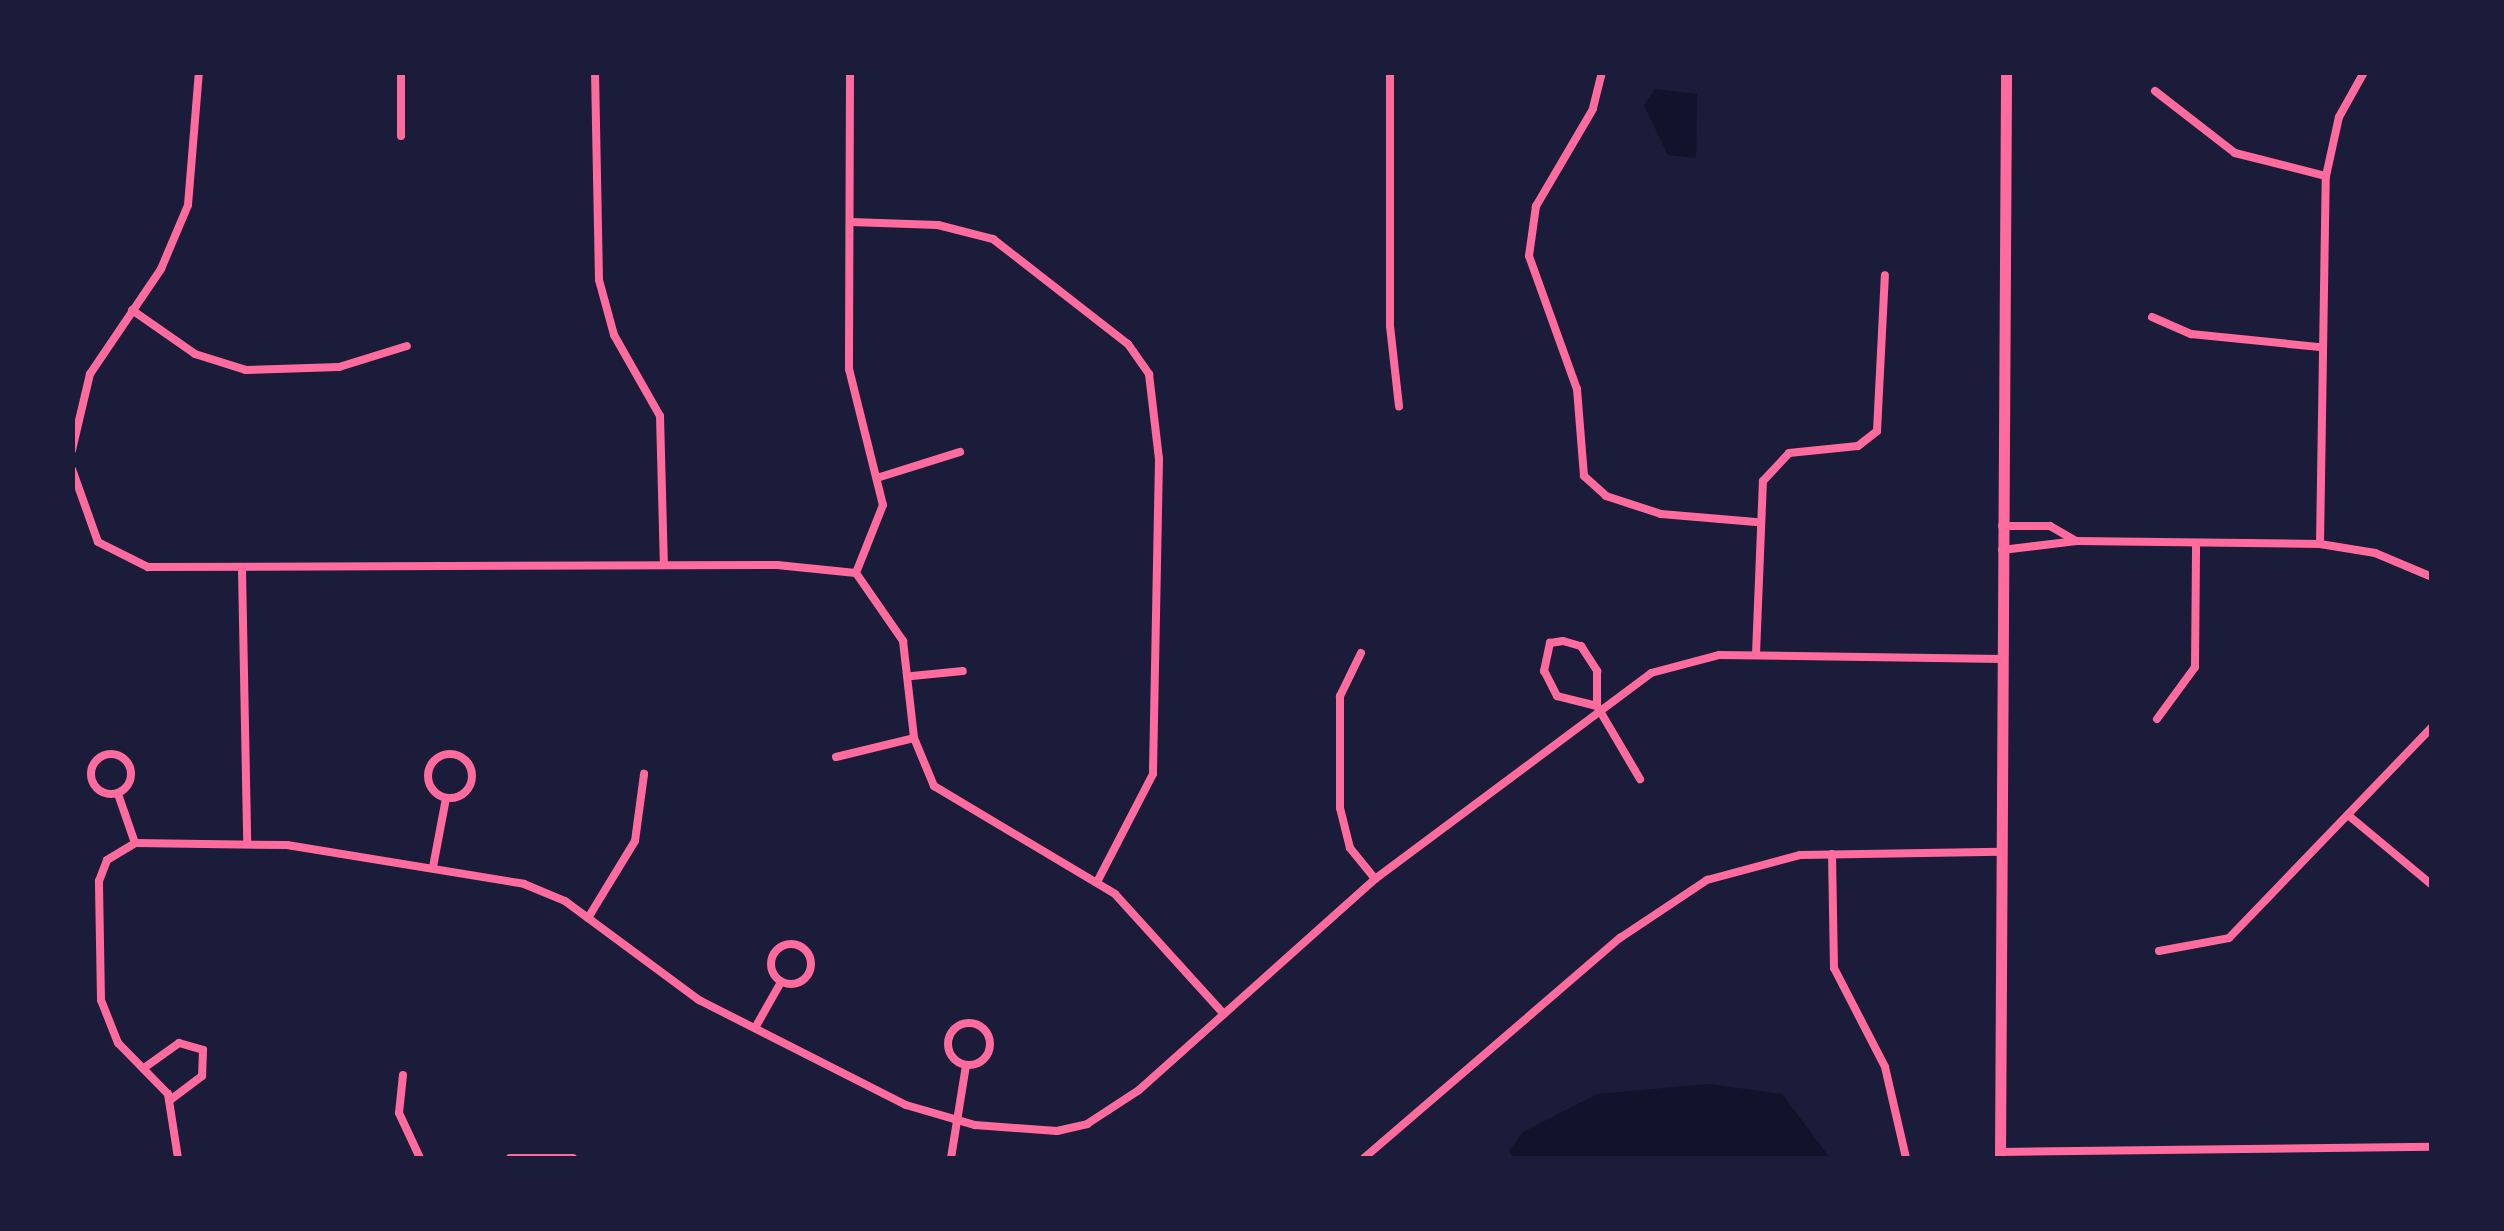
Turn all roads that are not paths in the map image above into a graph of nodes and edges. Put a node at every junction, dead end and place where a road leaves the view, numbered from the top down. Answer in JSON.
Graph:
{"nodes":[{"id":1,"x":200,"y":72,"type":"edge"},
{"id":2,"x":401,"y":72,"type":"edge"},
{"id":3,"x":595,"y":72,"type":"edge"},
{"id":4,"x":850,"y":72,"type":"edge"},
{"id":5,"x":1390,"y":72,"type":"edge"},
{"id":6,"x":1602,"y":72,"type":"edge"},
{"id":7,"x":2006,"y":72,"type":"edge"},
{"id":8,"x":2364,"y":72,"type":"edge"},
{"id":9,"x":2155,"y":91,"type":"dead end"},
{"id":10,"x":401,"y":136,"type":"dead end"},
{"id":11,"x":2326,"y":176,"type":"junction"},
{"id":12,"x":851,"y":222,"type":"junction"},
{"id":13,"x":1885,"y":275,"type":"dead end"},
{"id":14,"x":132,"y":310,"type":"junction"},
{"id":15,"x":2152,"y":317,"type":"dead end"},
{"id":16,"x":407,"y":346,"type":"dead end"},
{"id":17,"x":2320,"y":347,"type":"junction"},
{"id":18,"x":1399,"y":406,"type":"dead end"},
{"id":19,"x":72,"y":450,"type":"edge"},
{"id":20,"x":960,"y":452,"type":"dead end"},
{"id":21,"x":72,"y":469,"type":"edge"},
{"id":22,"x":880,"y":477,"type":"junction"},
{"id":23,"x":1756,"y":522,"type":"junction"},
{"id":24,"x":2002,"y":526,"type":"junction"},
{"id":25,"x":2076,"y":541,"type":"junction"},
{"id":26,"x":2320,"y":544,"type":"junction"},
{"id":27,"x":2196,"y":545,"type":"junction"},
{"id":28,"x":2002,"y":550,"type":"junction"},
{"id":29,"x":664,"y":565,"type":"junction"},
{"id":30,"x":242,"y":570,"type":"junction"},
{"id":31,"x":856,"y":573,"type":"junction"},
{"id":32,"x":2432,"y":578,"type":"edge"},
{"id":33,"x":1361,"y":653,"type":"dead end"},
{"id":34,"x":1756,"y":654,"type":"junction"},
{"id":35,"x":2002,"y":660,"type":"junction"},
{"id":36,"x":963,"y":672,"type":"dead end"},
{"id":37,"x":912,"y":676,"type":"junction"},
{"id":38,"x":1597,"y":706,"type":"junction"},
{"id":39,"x":2157,"y":719,"type":"dead end"},
{"id":40,"x":2432,"y":727,"type":"edge"},
{"id":41,"x":914,"y":738,"type":"junction"},
{"id":42,"x":836,"y":757,"type":"dead end"},
{"id":43,"x":644,"y":774,"type":"dead end"},
{"id":44,"x":1640,"y":779,"type":"dead end"},
{"id":45,"x":118,"y":794,"type":"junction"},
{"id":46,"x":446,"y":798,"type":"junction"},
{"id":47,"x":2348,"y":814,"type":"junction"},
{"id":48,"x":247,"y":842,"type":"junction"},
{"id":49,"x":135,"y":843,"type":"junction"},
{"id":50,"x":2002,"y":852,"type":"junction"},
{"id":51,"x":1832,"y":854,"type":"junction"},
{"id":52,"x":433,"y":867,"type":"junction"},
{"id":53,"x":1376,"y":879,"type":"junction"},
{"id":54,"x":1096,"y":882,"type":"junction"},
{"id":55,"x":2432,"y":884,"type":"edge"},
{"id":56,"x":588,"y":918,"type":"junction"},
{"id":57,"x":2160,"y":951,"type":"dead end"},
{"id":58,"x":781,"y":982,"type":"junction"},
{"id":59,"x":1224,"y":1014,"type":"junction"},
{"id":60,"x":755,"y":1028,"type":"junction"},
{"id":61,"x":966,"y":1064,"type":"junction"},
{"id":62,"x":144,"y":1068,"type":"junction"},
{"id":63,"x":402,"y":1076,"type":"dead end"},
{"id":64,"x":170,"y":1099,"type":"junction"},
{"id":65,"x":956,"y":1121,"type":"junction"},
{"id":66,"x":2416,"y":1147,"type":"junction"},
{"id":67,"x":2432,"y":1147,"type":"edge"},
{"id":68,"x":2209,"y":1154,"type":"edge"},
{"id":69,"x":2250,"y":1154,"type":"edge"},
{"id":70,"x":2000,"y":1155,"type":"edge"},
{"id":71,"x":178,"y":1158,"type":"edge"},
{"id":72,"x":420,"y":1158,"type":"edge"},
{"id":73,"x":510,"y":1158,"type":"edge"},
{"id":74,"x":573,"y":1158,"type":"edge"},
{"id":75,"x":951,"y":1158,"type":"edge"},
{"id":76,"x":1364,"y":1158,"type":"edge"},
{"id":77,"x":1906,"y":1158,"type":"edge"},
{"id":78,"x":2416,"y":1158,"type":"edge"}],
"edges":[{"from":1,"to":14,"type":"street"},
{"from":2,"to":10,"type":"street"},
{"from":3,"to":29,"type":"street"},
{"from":4,"to":12,"type":"street"},
{"from":5,"to":18,"type":"street"},
{"from":6,"to":23,"type":"street"},
{"from":7,"to":24,"type":"main road"},
{"from":8,"to":11,"type":"street"},
{"from":9,"to":11,"type":"street"},
{"from":11,"to":17,"type":"street"},
{"from":12,"to":22,"type":"street"},
{"from":12,"to":54,"type":"street"},
{"from":13,"to":23,"type":"street"},
{"from":14,"to":16,"type":"street"},
{"from":14,"to":19,"type":"street"},
{"from":15,"to":17,"type":"street"},
{"from":17,"to":26,"type":"street"},
{"from":20,"to":22,"type":"street"},
{"from":21,"to":30,"type":"street"},
{"from":22,"to":31,"type":"street"},
{"from":23,"to":34,"type":"street"},
{"from":24,"to":25,"type":"street"},
{"from":24,"to":28,"type":"main road"},
{"from":25,"to":27,"type":"street"},
{"from":25,"to":28,"type":"street"},
{"from":26,"to":27,"type":"street"},
{"from":26,"to":32,"type":"street"},
{"from":27,"to":39,"type":"street"},
{"from":28,"to":35,"type":"main road"},
{"from":29,"to":30,"type":"street"},
{"from":29,"to":31,"type":"street"},
{"from":30,"to":48,"type":"street"},
{"from":31,"to":37,"type":"street"},
{"from":33,"to":53,"type":"street"},
{"from":34,"to":35,"type":"street"},
{"from":34,"to":38,"type":"street"},
{"from":35,"to":50,"type":"main road"},
{"from":36,"to":37,"type":"street"},
{"from":37,"to":41,"type":"street"},
{"from":38,"to":38,"type":"street"},
{"from":38,"to":44,"type":"street"},
{"from":38,"to":53,"type":"street"},
{"from":40,"to":47,"type":"street"},
{"from":41,"to":42,"type":"street"},
{"from":41,"to":54,"type":"street"},
{"from":43,"to":56,"type":"street"},
{"from":45,"to":45,"type":"street"},
{"from":45,"to":49,"type":"street"},
{"from":46,"to":46,"type":"street"},
{"from":46,"to":52,"type":"street"},
{"from":47,"to":55,"type":"street"},
{"from":47,"to":57,"type":"street"},
{"from":48,"to":49,"type":"street"},
{"from":48,"to":52,"type":"street"},
{"from":49,"to":62,"type":"street"},
{"from":50,"to":51,"type":"street"},
{"from":50,"to":70,"type":"main road"},
{"from":51,"to":76,"type":"street"},
{"from":51,"to":77,"type":"street"},
{"from":52,"to":56,"type":"street"},
{"from":53,"to":59,"type":"street"},
{"from":54,"to":59,"type":"street"},
{"from":56,"to":60,"type":"street"},
{"from":58,"to":58,"type":"street"},
{"from":58,"to":60,"type":"street"},
{"from":59,"to":65,"type":"street"},
{"from":60,"to":65,"type":"street"},
{"from":61,"to":61,"type":"street"},
{"from":61,"to":65,"type":"street"},
{"from":62,"to":64,"type":"street"},
{"from":62,"to":64,"type":"street"},
{"from":63,"to":72,"type":"street"},
{"from":64,"to":71,"type":"street"},
{"from":65,"to":75,"type":"street"},
{"from":66,"to":67,"type":"street"},
{"from":66,"to":69,"type":"street"},
{"from":66,"to":78,"type":"street"},
{"from":68,"to":69,"type":"street"},
{"from":68,"to":70,"type":"street"},
{"from":73,"to":74,"type":"street"}]}
